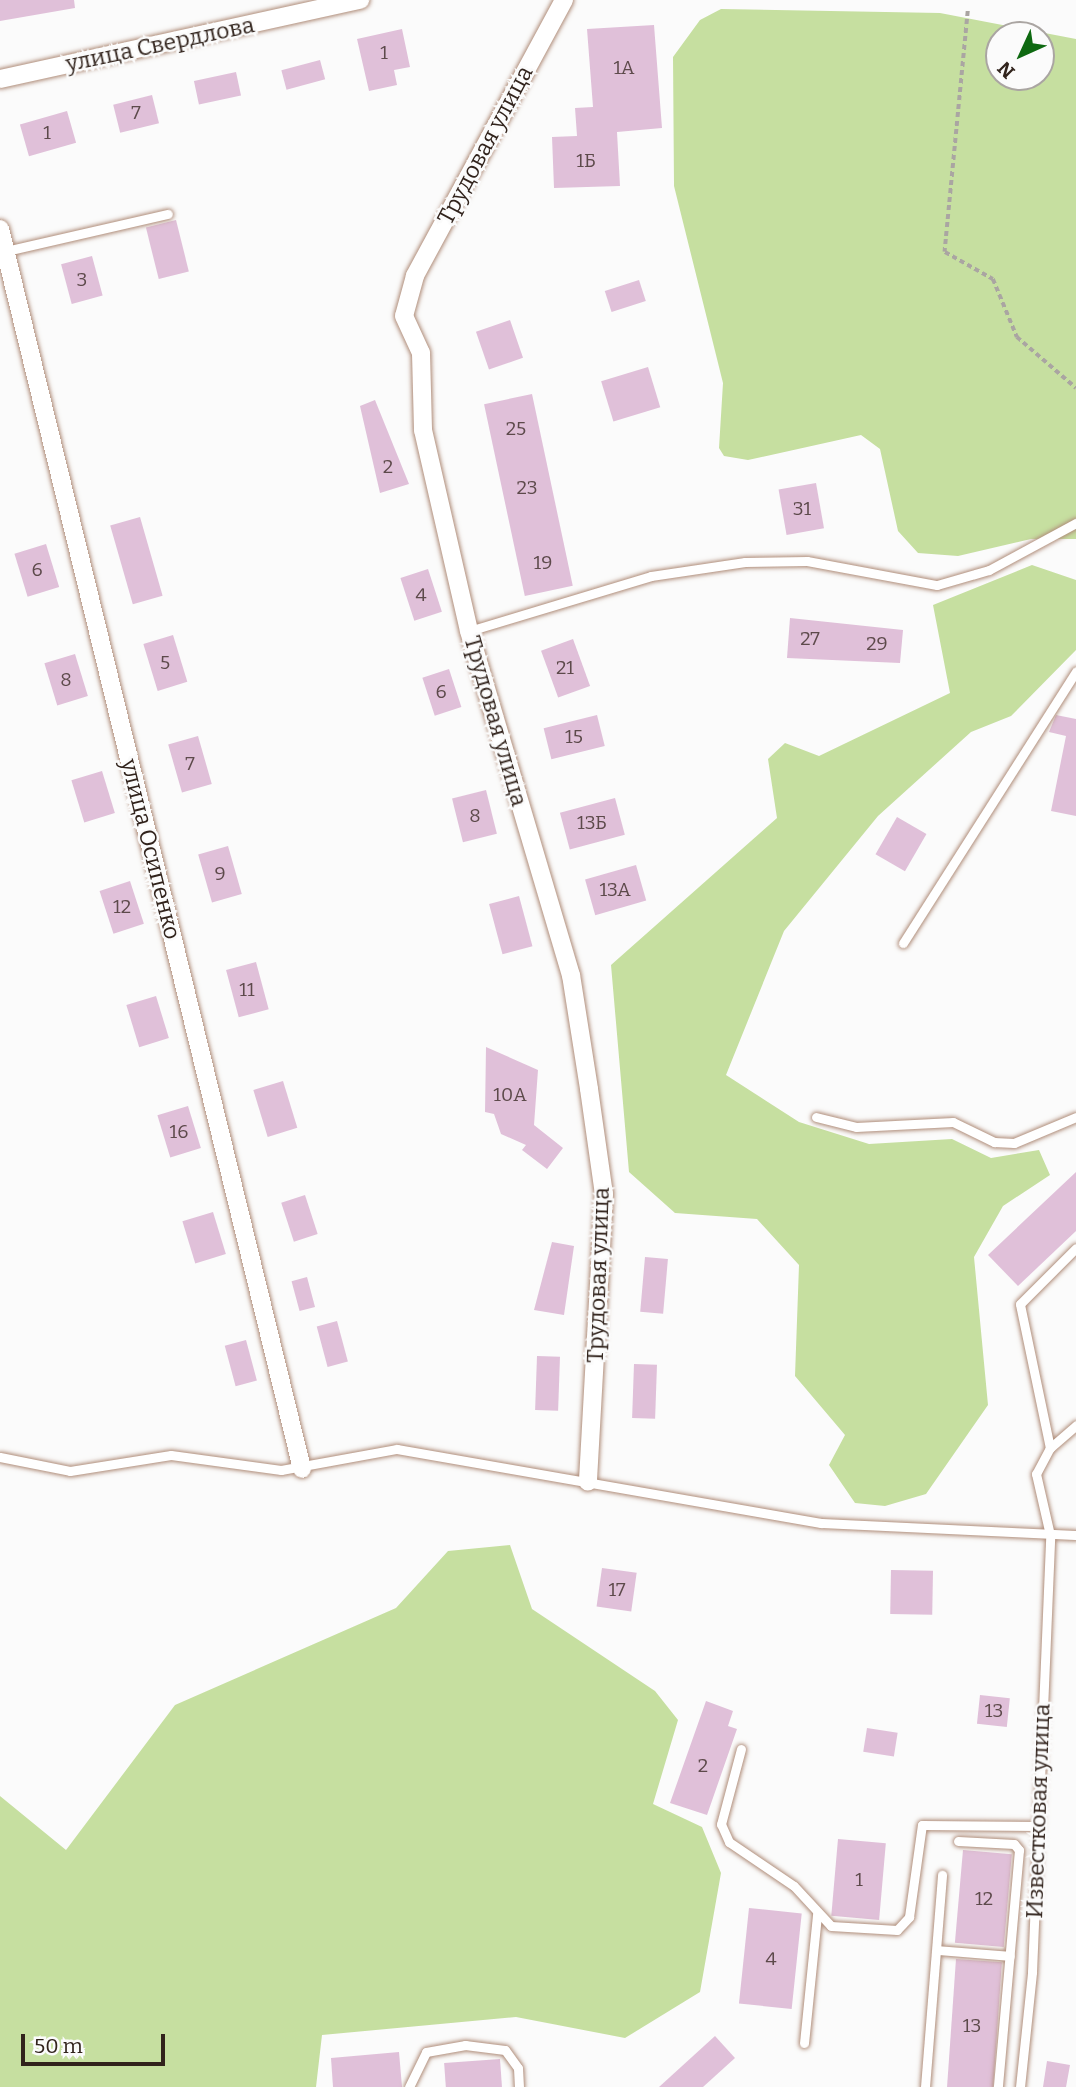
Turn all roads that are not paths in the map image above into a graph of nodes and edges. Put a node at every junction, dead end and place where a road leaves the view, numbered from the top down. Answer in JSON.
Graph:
{"nodes":[{"id":1,"x":360,"y":0,"type":"edge"},
{"id":2,"x":564,"y":0,"type":"edge"},
{"id":3,"x":0,"y":79,"type":"edge"},
{"id":4,"x":168,"y":214,"type":"dead end"},
{"id":5,"x":0,"y":229,"type":"edge"},
{"id":6,"x":6,"y":251,"type":"junction"},
{"id":7,"x":1076,"y":523,"type":"edge"},
{"id":8,"x":469,"y":631,"type":"junction"},
{"id":9,"x":1076,"y":671,"type":"edge"},
{"id":10,"x":903,"y":943,"type":"dead end"},
{"id":11,"x":816,"y":1117,"type":"dead end"},
{"id":12,"x":1076,"y":1117,"type":"edge"},
{"id":13,"x":1076,"y":1248,"type":"edge"},
{"id":14,"x":1076,"y":1425,"type":"edge"},
{"id":15,"x":1050,"y":1448,"type":"junction"},
{"id":16,"x":0,"y":1457,"type":"edge"},
{"id":17,"x":302,"y":1469,"type":"junction"},
{"id":18,"x":589,"y":1482,"type":"junction"},
{"id":19,"x":1050,"y":1535,"type":"junction"},
{"id":20,"x":1076,"y":1535,"type":"edge"},
{"id":21,"x":741,"y":1749,"type":"dead end"},
{"id":22,"x":1038,"y":1826,"type":"junction"},
{"id":23,"x":958,"y":1841,"type":"dead end"},
{"id":24,"x":942,"y":1875,"type":"dead end"},
{"id":25,"x":817,"y":1914,"type":"junction"},
{"id":26,"x":937,"y":1950,"type":"junction"},
{"id":27,"x":1010,"y":1956,"type":"junction"},
{"id":28,"x":804,"y":2043,"type":"dead end"},
{"id":29,"x":409,"y":2087,"type":"edge"},
{"id":30,"x":519,"y":2087,"type":"edge"},
{"id":31,"x":925,"y":2087,"type":"edge"},
{"id":32,"x":998,"y":2087,"type":"edge"},
{"id":33,"x":1020,"y":2087,"type":"edge"}],
"edges":[{"from":1,"to":3,"type":"street","name":"улица Свердлова"},
{"from":2,"to":8,"type":"street","name":"Трудовая улица"},
{"from":4,"to":6,"type":"lane"},
{"from":5,"to":6,"type":"street","name":"улица Осипенко"},
{"from":6,"to":17,"type":"street","name":"улица Осипенко"},
{"from":7,"to":8,"type":"lane"},
{"from":8,"to":18,"type":"street","name":"Трудовая улица"},
{"from":9,"to":10,"type":"lane"},
{"from":11,"to":12,"type":"lane"},
{"from":13,"to":15,"type":"lane"},
{"from":14,"to":15,"type":"lane"},
{"from":15,"to":19,"type":"lane","name":"Известковая улица"},
{"from":16,"to":17,"type":"lane"},
{"from":17,"to":18,"type":"lane"},
{"from":18,"to":19,"type":"lane"},
{"from":19,"to":20,"type":"lane"},
{"from":19,"to":22,"type":"lane","name":"Известковая улица"},
{"from":21,"to":25,"type":"lane"},
{"from":22,"to":25,"type":"lane"},
{"from":22,"to":33,"type":"lane","name":"Известковая улица"},
{"from":23,"to":27,"type":"lane"},
{"from":24,"to":26,"type":"lane"},
{"from":25,"to":28,"type":"lane"},
{"from":26,"to":27,"type":"lane"},
{"from":26,"to":31,"type":"lane"},
{"from":27,"to":32,"type":"lane"},
{"from":29,"to":30,"type":"lane"}]}
